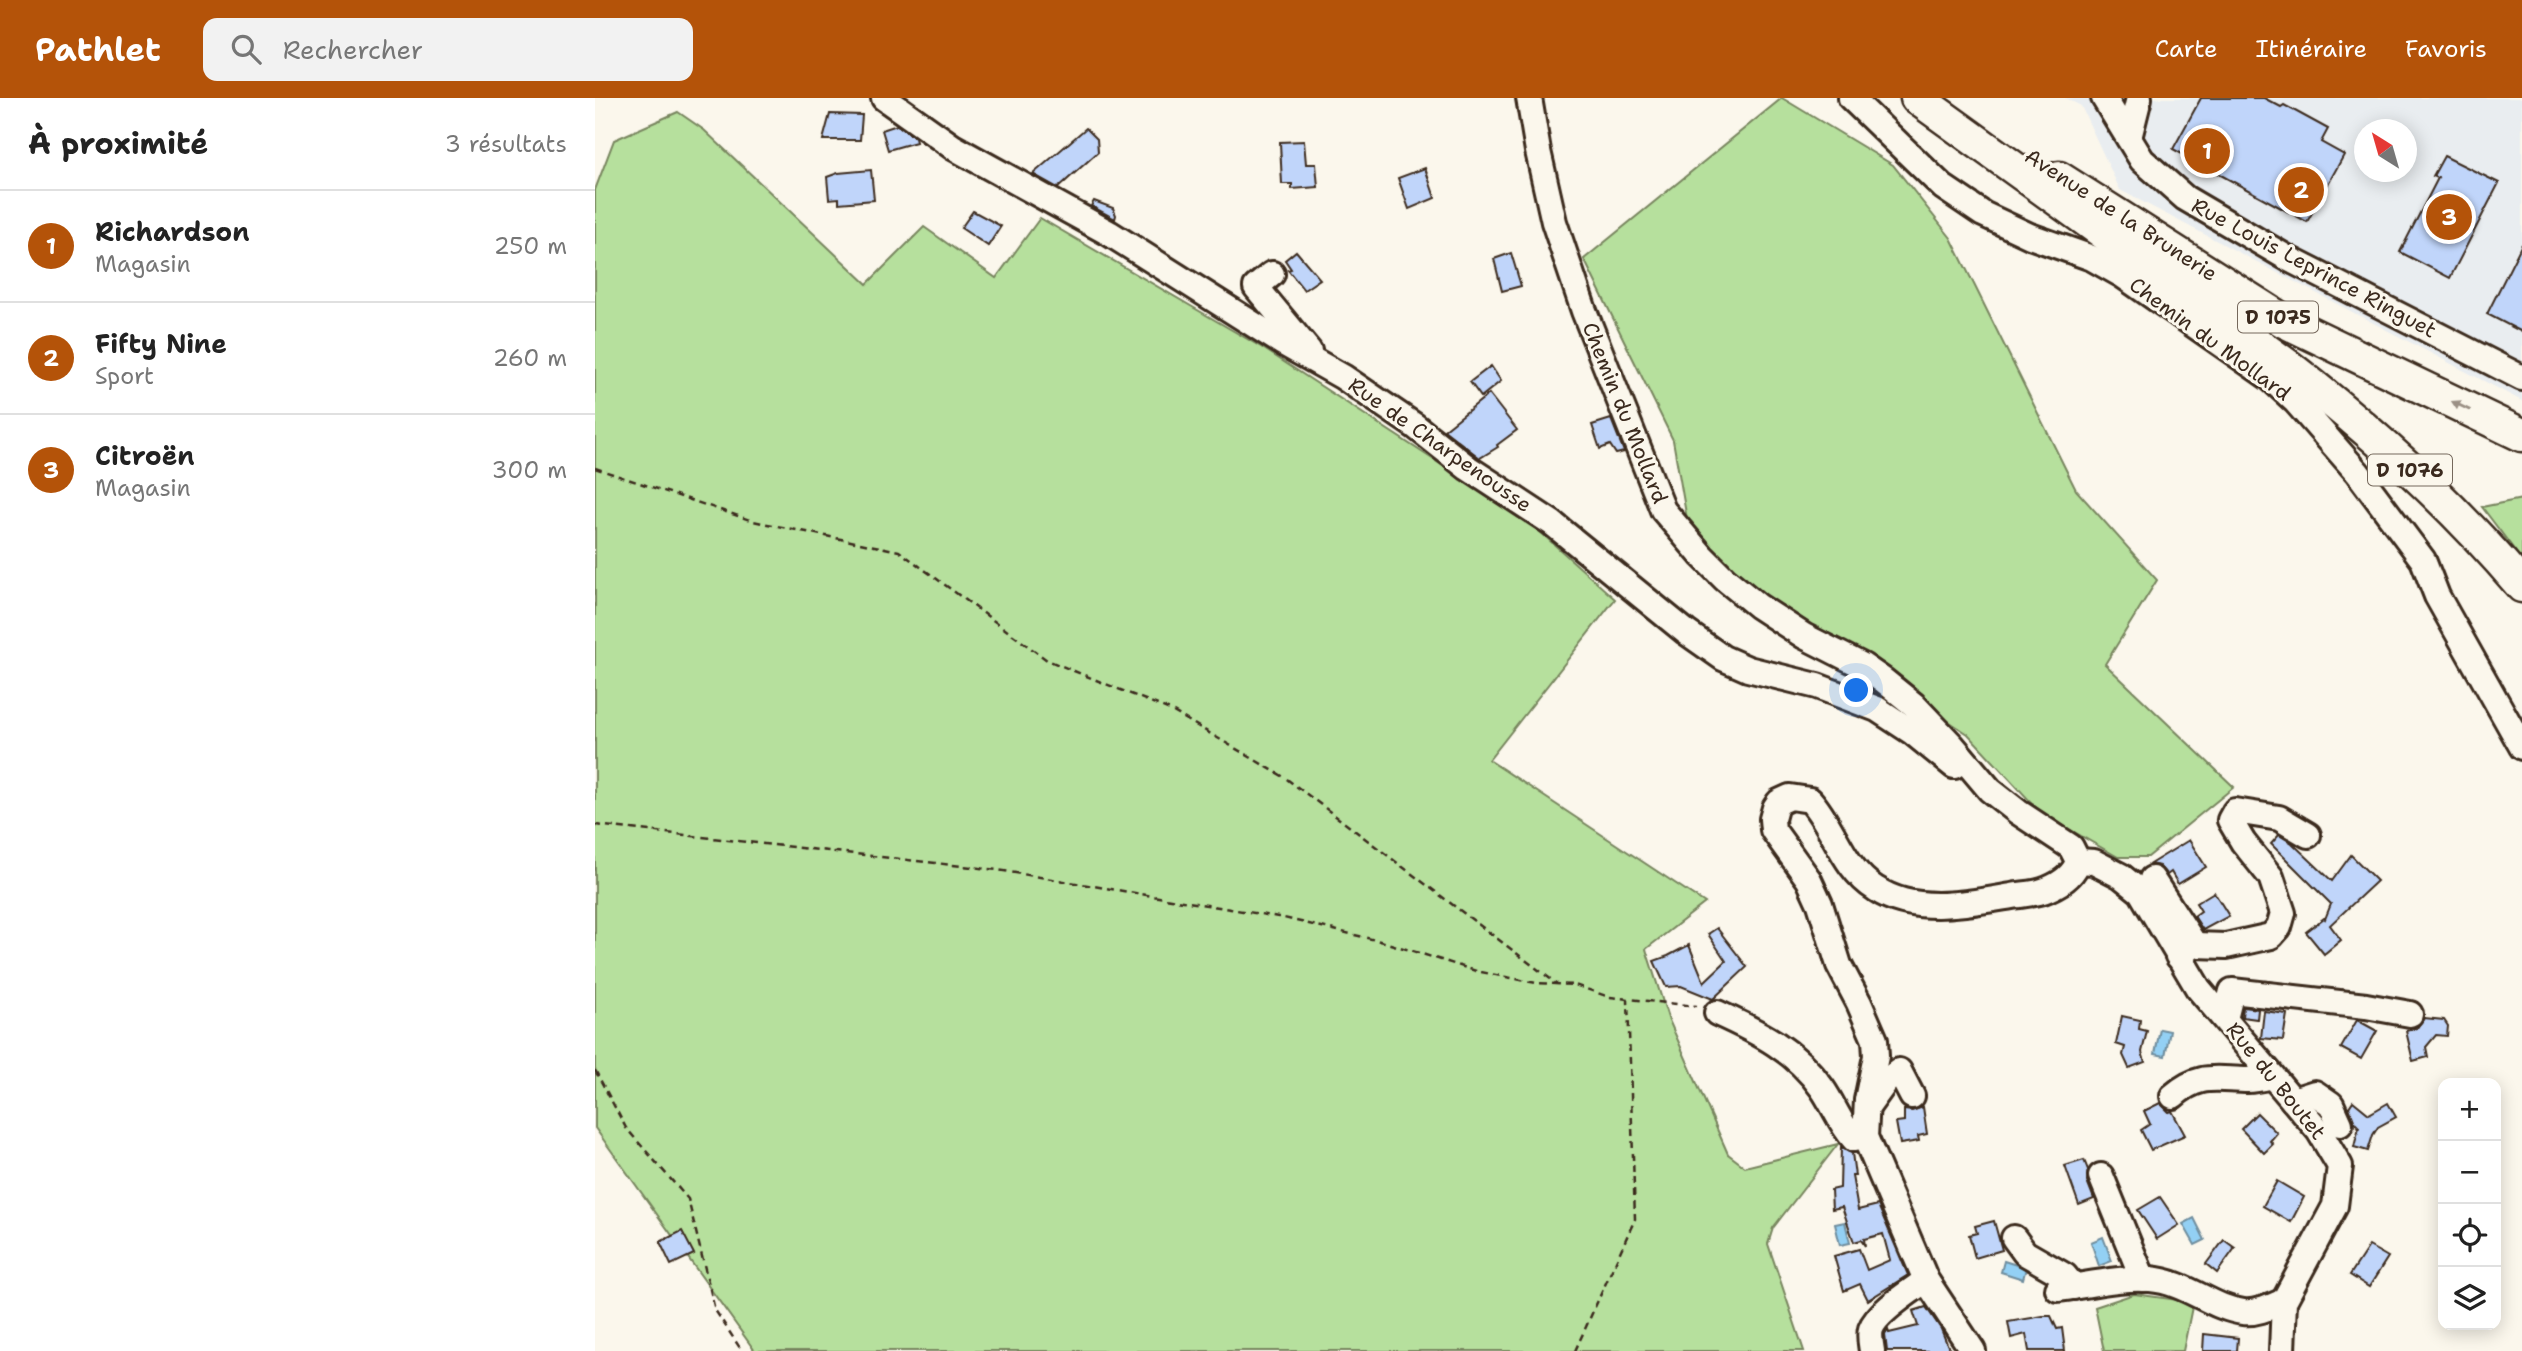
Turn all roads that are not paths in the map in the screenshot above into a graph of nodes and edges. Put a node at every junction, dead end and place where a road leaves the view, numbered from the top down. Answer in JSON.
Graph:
{"nodes":[{"id":1,"x":884,"y":98,"type":"edge"},
{"id":2,"x":1529,"y":98,"type":"edge"},
{"id":3,"x":1851,"y":98,"type":"edge"},
{"id":4,"x":1917,"y":98,"type":"edge"},
{"id":5,"x":1951,"y":98,"type":"edge"},
{"id":6,"x":2104,"y":98,"type":"edge"},
{"id":7,"x":2139,"y":98,"type":"edge"},
{"id":8,"x":2129,"y":138,"type":"junction"},
{"id":9,"x":2049,"y":171,"type":"junction"},
{"id":10,"x":1272,"y":274,"type":"dead end"},
{"id":11,"x":1316,"y":359,"type":"junction"},
{"id":12,"x":2288,"y":366,"type":"junction"},
{"id":13,"x":2522,"y":378,"type":"edge"},
{"id":14,"x":2522,"y":435,"type":"edge"},
{"id":15,"x":2522,"y":586,"type":"edge"},
{"id":16,"x":2522,"y":747,"type":"edge"},
{"id":17,"x":1990,"y":790,"type":"junction"},
{"id":18,"x":2308,"y":835,"type":"dead end"},
{"id":19,"x":2078,"y":861,"type":"junction"},
{"id":20,"x":2152,"y":878,"type":"dead end"},
{"id":21,"x":2187,"y":951,"type":"junction"},
{"id":22,"x":1717,"y":1013,"type":"road end"},
{"id":23,"x":2410,"y":1014,"type":"dead end"},
{"id":24,"x":2225,"y":1019,"type":"junction"},
{"id":25,"x":2271,"y":1076,"type":"junction"},
{"id":26,"x":1912,"y":1096,"type":"dead end"},
{"id":27,"x":2173,"y":1096,"type":"dead end"},
{"id":28,"x":2293,"y":1100,"type":"junction"},
{"id":29,"x":1866,"y":1108,"type":"junction"},
{"id":30,"x":2340,"y":1124,"type":"dead end"},
{"id":31,"x":1865,"y":1137,"type":"junction"},
{"id":32,"x":2101,"y":1176,"type":"dead end"},
{"id":33,"x":2014,"y":1238,"type":"dead end"},
{"id":34,"x":2143,"y":1279,"type":"junction"},
{"id":35,"x":1926,"y":1280,"type":"junction"},
{"id":36,"x":2284,"y":1301,"type":"junction"},
{"id":37,"x":1872,"y":1351,"type":"edge"},
{"id":38,"x":1973,"y":1351,"type":"edge"},
{"id":39,"x":2282,"y":1351,"type":"edge"}],
"edges":[{"from":1,"to":11,"type":"street","name":"Rue de Charpenousse"},
{"from":2,"to":17,"type":"street","name":"Chemin du Mollard"},
{"from":3,"to":16,"type":"street","name":"Chemin du Mollard"},
{"from":4,"to":12,"type":"main road","number":"D 1075"},
{"from":5,"to":9,"type":"main road","name":"Avenue de la Brunerie","number":"D 1075"},
{"from":6,"to":8,"type":"street","name":"Rue Louis Leprince Ringuet"},
{"from":7,"to":8,"type":"street"},
{"from":8,"to":13,"type":"street","name":"Rue Louis Leprince Ringuet"},
{"from":9,"to":12,"type":"main road","number":"D 1075"},
{"from":14,"to":9,"type":"main road","name":"Avenue de la Brunerie","number":"D 1075","one_way":true},
{"from":10,"to":11,"type":"street"},
{"from":11,"to":17,"type":"street","name":"Rue de Charpenousse"},
{"from":12,"to":15,"type":"main road","number":"D 1076"},
{"from":17,"to":19,"type":"street","name":"Chemin du Mollard"},
{"from":18,"to":21,"type":"street"},
{"from":19,"to":21,"type":"street","name":"Rue du Boutet"},
{"from":19,"to":29,"type":"street"},
{"from":20,"to":21,"type":"street"},
{"from":21,"to":24,"type":"street","name":"Rue du Boutet"},
{"from":22,"to":31,"type":"street"},
{"from":23,"to":24,"type":"street"},
{"from":24,"to":25,"type":"street","name":"Rue du Boutet"},
{"from":25,"to":27,"type":"street"},
{"from":25,"to":28,"type":"street","name":"Rue du Boutet"},
{"from":26,"to":29,"type":"street"},
{"from":28,"to":30,"type":"street"},
{"from":28,"to":36,"type":"street","name":"Rue du Boutet"},
{"from":29,"to":31,"type":"street"},
{"from":31,"to":35,"type":"street"},
{"from":32,"to":34,"type":"street"},
{"from":33,"to":34,"type":"street"},
{"from":34,"to":36,"type":"street"},
{"from":35,"to":37,"type":"street"},
{"from":35,"to":38,"type":"street"},
{"from":36,"to":39,"type":"street","name":"Rue du Boutet"}]}
